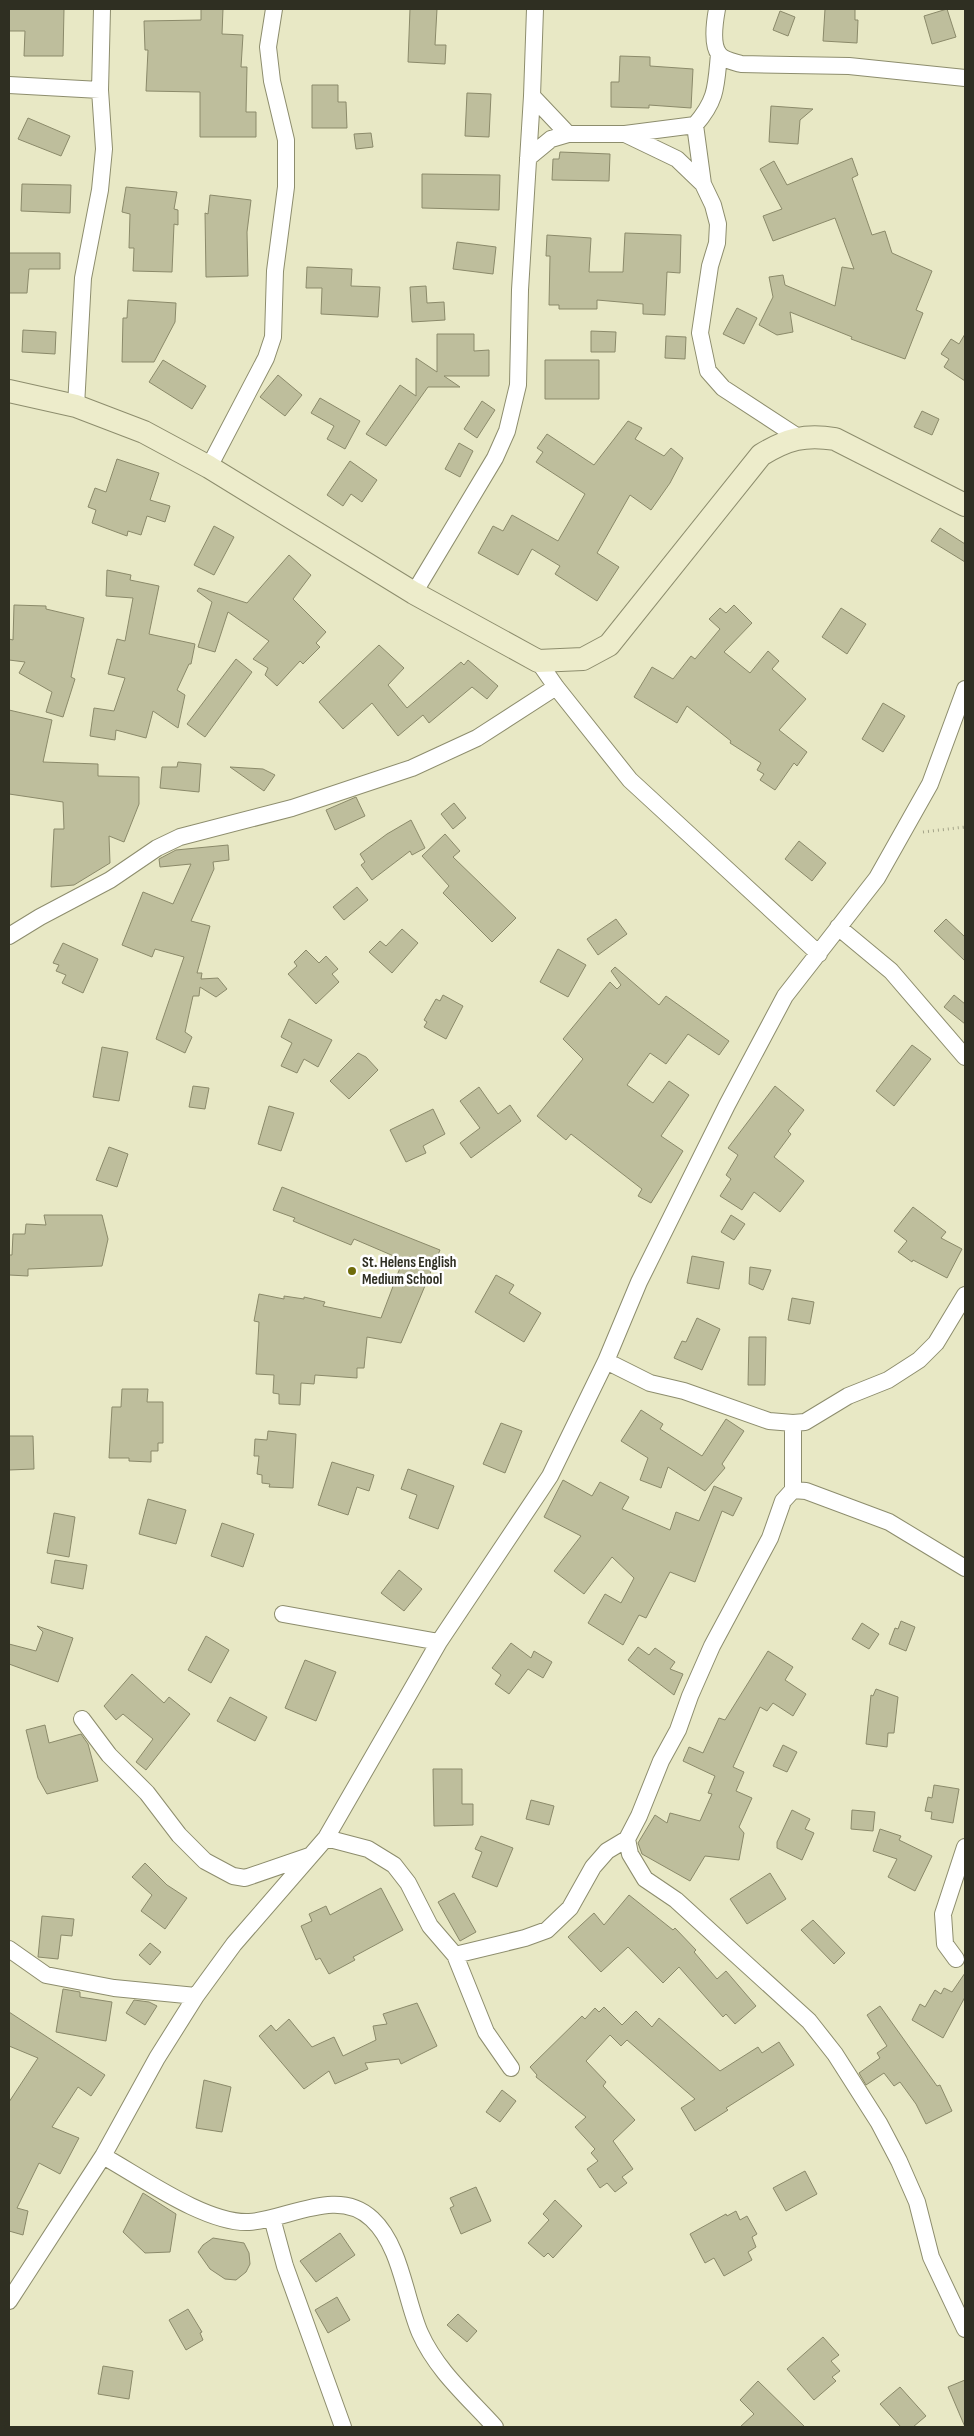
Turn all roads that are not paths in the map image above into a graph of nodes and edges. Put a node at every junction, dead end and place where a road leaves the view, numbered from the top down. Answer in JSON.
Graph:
{"nodes":[{"id":1,"x":102,"y":9,"type":"edge"},
{"id":2,"x":274,"y":9,"type":"edge"},
{"id":3,"x":535,"y":9,"type":"edge"},
{"id":4,"x":717,"y":9,"type":"edge"},
{"id":5,"x":719,"y":54,"type":"junction"},
{"id":6,"x":965,"y":78,"type":"edge"},
{"id":7,"x":9,"y":85,"type":"edge"},
{"id":8,"x":100,"y":90,"type":"junction"},
{"id":9,"x":532,"y":96,"type":"junction"},
{"id":10,"x":695,"y":125,"type":"junction"},
{"id":11,"x":568,"y":134,"type":"junction"},
{"id":12,"x":625,"y":134,"type":"junction"},
{"id":13,"x":528,"y":158,"type":"junction"},
{"id":14,"x":703,"y":184,"type":"junction"},
{"id":15,"x":9,"y":391,"type":"edge"},
{"id":16,"x":76,"y":406,"type":"junction"},
{"id":17,"x":798,"y":438,"type":"junction"},
{"id":18,"x":209,"y":467,"type":"junction"},
{"id":19,"x":965,"y":505,"type":"edge"},
{"id":20,"x":414,"y":593,"type":"junction"},
{"id":21,"x":538,"y":661,"type":"junction"},
{"id":22,"x":556,"y":687,"type":"junction"},
{"id":23,"x":965,"y":689,"type":"edge"},
{"id":24,"x":838,"y":927,"type":"junction"},
{"id":25,"x":9,"y":936,"type":"edge"},
{"id":26,"x":819,"y":954,"type":"junction"},
{"id":27,"x":965,"y":1057,"type":"edge"},
{"id":28,"x":965,"y":1295,"type":"edge"},
{"id":29,"x":606,"y":1361,"type":"junction"},
{"id":30,"x":793,"y":1424,"type":"junction"},
{"id":31,"x":793,"y":1490,"type":"junction"},
{"id":32,"x":965,"y":1568,"type":"edge"},
{"id":33,"x":283,"y":1614,"type":"dead end"},
{"id":34,"x":439,"y":1642,"type":"junction"},
{"id":35,"x":82,"y":1720,"type":"dead end"},
{"id":36,"x":326,"y":1838,"type":"junction"},
{"id":37,"x":627,"y":1839,"type":"junction"},
{"id":38,"x":965,"y":1847,"type":"edge"},
{"id":39,"x":311,"y":1856,"type":"junction"},
{"id":40,"x":9,"y":1949,"type":"edge"},
{"id":41,"x":455,"y":1955,"type":"junction"},
{"id":42,"x":956,"y":1959,"type":"dead end"},
{"id":43,"x":196,"y":1996,"type":"junction"},
{"id":44,"x":511,"y":2068,"type":"dead end"},
{"id":45,"x":103,"y":2156,"type":"junction"},
{"id":46,"x":272,"y":2218,"type":"junction"},
{"id":47,"x":9,"y":2301,"type":"edge"},
{"id":48,"x":965,"y":2330,"type":"edge"},
{"id":49,"x":343,"y":2427,"type":"edge"},
{"id":50,"x":495,"y":2427,"type":"edge"}],
"edges":[{"from":1,"to":8,"type":"street"},
{"from":2,"to":18,"type":"street"},
{"from":3,"to":9,"type":"street"},
{"from":4,"to":5,"type":"street"},
{"from":5,"to":6,"type":"street"},
{"from":5,"to":10,"type":"street"},
{"from":7,"to":8,"type":"street"},
{"from":8,"to":16,"type":"street"},
{"from":9,"to":11,"type":"street"},
{"from":9,"to":13,"type":"street"},
{"from":10,"to":12,"type":"street"},
{"from":10,"to":14,"type":"street"},
{"from":11,"to":12,"type":"street"},
{"from":11,"to":13,"type":"street"},
{"from":12,"to":14,"type":"street"},
{"from":13,"to":20,"type":"street"},
{"from":14,"to":17,"type":"street"},
{"from":15,"to":16,"type":"main road"},
{"from":16,"to":18,"type":"main road"},
{"from":17,"to":19,"type":"main road"},
{"from":17,"to":21,"type":"main road"},
{"from":18,"to":20,"type":"main road"},
{"from":20,"to":21,"type":"main road"},
{"from":21,"to":22,"type":"street"},
{"from":22,"to":25,"type":"street"},
{"from":22,"to":26,"type":"street"},
{"from":23,"to":24,"type":"street"},
{"from":24,"to":26,"type":"street"},
{"from":24,"to":27,"type":"street"},
{"from":26,"to":29,"type":"street"},
{"from":28,"to":30,"type":"street"},
{"from":29,"to":30,"type":"street"},
{"from":29,"to":34,"type":"street"},
{"from":30,"to":31,"type":"street"},
{"from":31,"to":32,"type":"street"},
{"from":31,"to":37,"type":"street"},
{"from":33,"to":34,"type":"street"},
{"from":34,"to":36,"type":"street"},
{"from":35,"to":39,"type":"street"},
{"from":36,"to":39,"type":"street"},
{"from":36,"to":41,"type":"street"},
{"from":37,"to":41,"type":"street"},
{"from":37,"to":48,"type":"street"},
{"from":38,"to":42,"type":"street"},
{"from":39,"to":43,"type":"street"},
{"from":40,"to":43,"type":"street"},
{"from":41,"to":44,"type":"street"},
{"from":43,"to":45,"type":"street"},
{"from":45,"to":46,"type":"street"},
{"from":45,"to":47,"type":"street"},
{"from":46,"to":49,"type":"street"},
{"from":46,"to":50,"type":"street"}]}
